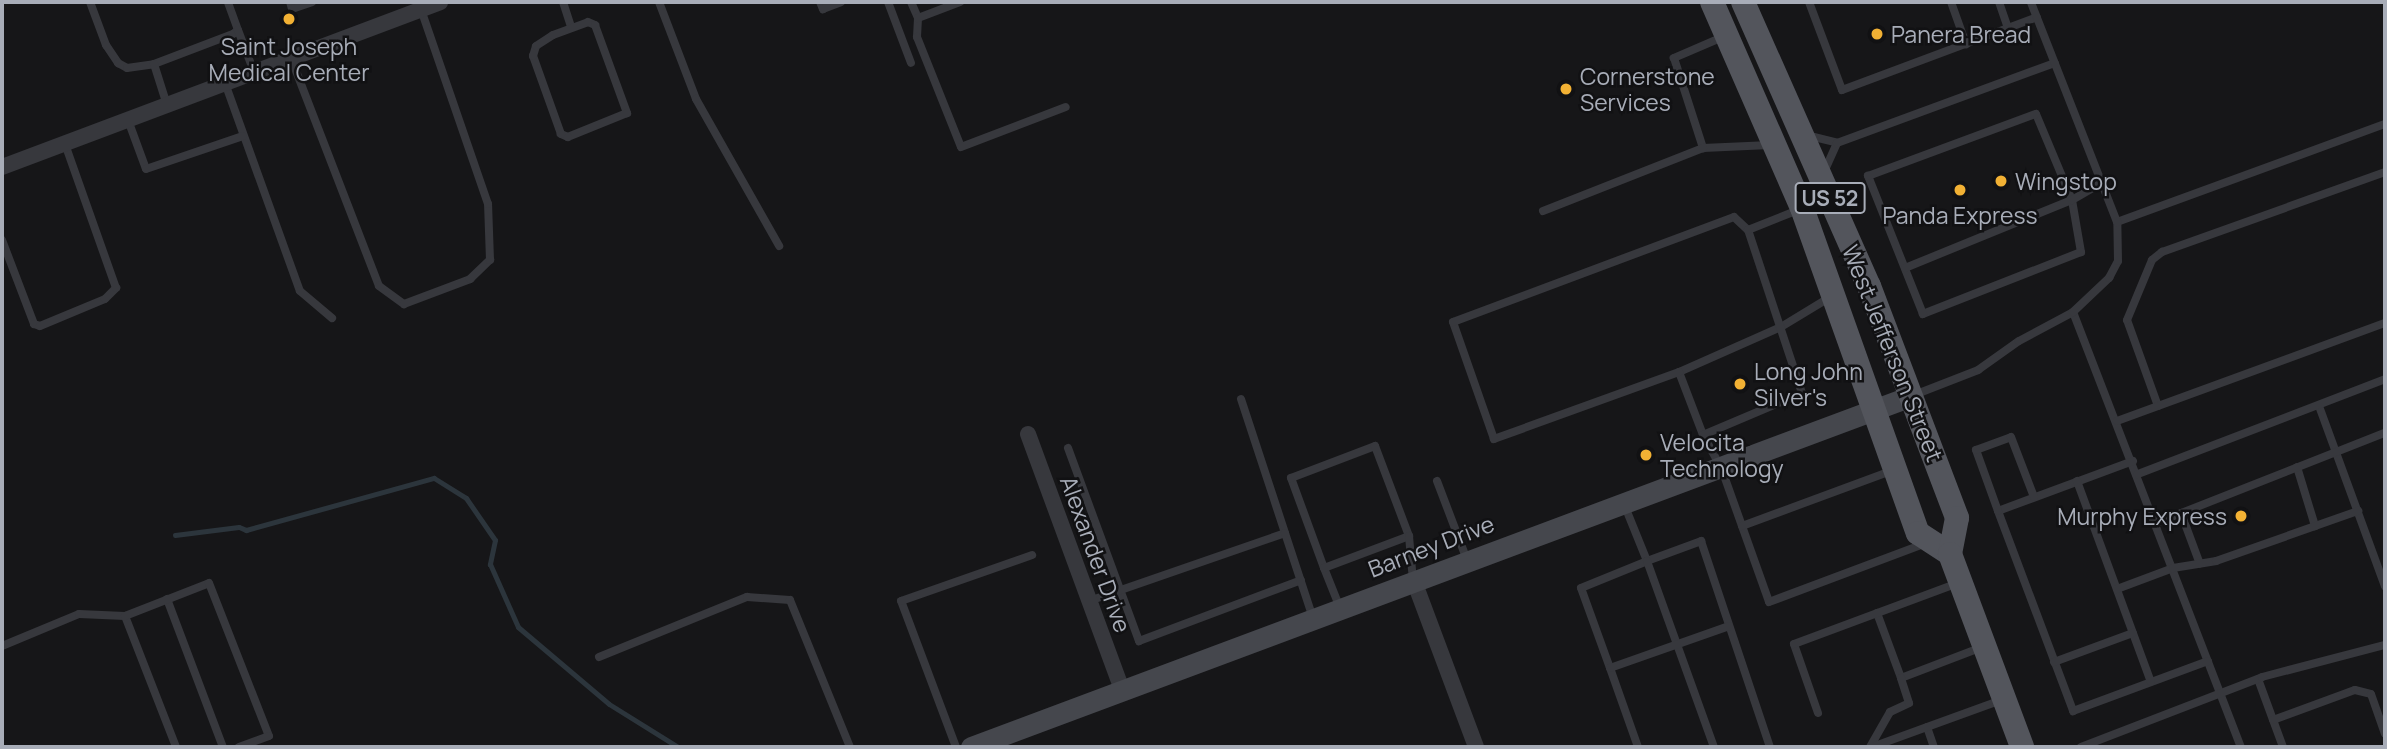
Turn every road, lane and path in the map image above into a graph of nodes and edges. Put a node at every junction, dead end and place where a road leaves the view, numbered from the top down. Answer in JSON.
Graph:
{"nodes":[{"id":1,"x":90,"y":2,"type":"edge"},
{"id":2,"x":228,"y":2,"type":"edge"},
{"id":3,"x":290,"y":2,"type":"edge"},
{"id":4,"x":312,"y":2,"type":"edge"},
{"id":5,"x":440,"y":2,"type":"edge"},
{"id":6,"x":563,"y":2,"type":"edge"},
{"id":7,"x":659,"y":2,"type":"edge"},
{"id":8,"x":820,"y":2,"type":"edge"},
{"id":9,"x":841,"y":2,"type":"edge"},
{"id":10,"x":888,"y":2,"type":"edge"},
{"id":11,"x":912,"y":2,"type":"edge"},
{"id":12,"x":960,"y":2,"type":"edge"},
{"id":13,"x":1712,"y":2,"type":"edge"},
{"id":14,"x":1743,"y":2,"type":"edge"},
{"id":15,"x":1809,"y":2,"type":"edge"},
{"id":16,"x":1951,"y":2,"type":"edge"},
{"id":17,"x":1999,"y":2,"type":"edge"},
{"id":18,"x":2031,"y":2,"type":"edge"},
{"id":19,"x":421,"y":9,"type":"junction"},
{"id":20,"x":918,"y":18,"type":"junction"},
{"id":21,"x":2037,"y":18,"type":"junction"},
{"id":22,"x":571,"y":26,"type":"junction"},
{"id":23,"x":2008,"y":28,"type":"junction"},
{"id":24,"x":238,"y":30,"type":"junction"},
{"id":25,"x":1725,"y":36,"type":"junction"},
{"id":26,"x":1966,"y":44,"type":"junction"},
{"id":27,"x":291,"y":58,"type":"junction"},
{"id":28,"x":2054,"y":63,"type":"junction"},
{"id":29,"x":153,"y":64,"type":"junction"},
{"id":30,"x":911,"y":64,"type":"dead end"},
{"id":31,"x":254,"y":72,"type":"junction"},
{"id":32,"x":225,"y":83,"type":"junction"},
{"id":33,"x":166,"y":105,"type":"junction"},
{"id":34,"x":1066,"y":107,"type":"dead end"},
{"id":35,"x":128,"y":120,"type":"junction"},
{"id":36,"x":2385,"y":124,"type":"edge"},
{"id":37,"x":1800,"y":134,"type":"junction"},
{"id":38,"x":243,"y":136,"type":"junction"},
{"id":39,"x":1837,"y":143,"type":"junction"},
{"id":40,"x":65,"y":144,"type":"junction"},
{"id":41,"x":1774,"y":144,"type":"junction"},
{"id":42,"x":1703,"y":148,"type":"junction"},
{"id":43,"x":2,"y":167,"type":"edge"},
{"id":44,"x":2385,"y":172,"type":"edge"},
{"id":45,"x":1821,"y":178,"type":"junction"},
{"id":46,"x":2101,"y":183,"type":"junction"},
{"id":47,"x":2072,"y":200,"type":"junction"},
{"id":48,"x":1802,"y":208,"type":"junction"},
{"id":49,"x":1543,"y":211,"type":"dead end"},
{"id":50,"x":2116,"y":222,"type":"junction"},
{"id":51,"x":1748,"y":230,"type":"junction"},
{"id":52,"x":2,"y":240,"type":"edge"},
{"id":53,"x":779,"y":246,"type":"dead end"},
{"id":54,"x":1905,"y":268,"type":"junction"},
{"id":55,"x":1834,"y":294,"type":"junction"},
{"id":56,"x":2073,"y":312,"type":"junction"},
{"id":57,"x":332,"y":318,"type":"dead end"},
{"id":58,"x":2385,"y":323,"type":"edge"},
{"id":59,"x":1781,"y":327,"type":"junction"},
{"id":60,"x":1679,"y":372,"type":"junction"},
{"id":61,"x":2385,"y":379,"type":"edge"},
{"id":62,"x":1911,"y":396,"type":"junction"},
{"id":63,"x":1241,"y":400,"type":"dead end"},
{"id":64,"x":2158,"y":406,"type":"junction"},
{"id":65,"x":2319,"y":406,"type":"junction"},
{"id":66,"x":1877,"y":409,"type":"junction"},
{"id":67,"x":2117,"y":421,"type":"junction"},
{"id":68,"x":2385,"y":433,"type":"edge"},
{"id":69,"x":1028,"y":434,"type":"dead end"},
{"id":70,"x":1703,"y":435,"type":"junction"},
{"id":71,"x":1068,"y":448,"type":"dead end"},
{"id":72,"x":2336,"y":452,"type":"junction"},
{"id":73,"x":2133,"y":461,"type":"junction"},
{"id":74,"x":1721,"y":467,"type":"junction"},
{"id":75,"x":2297,"y":467,"type":"junction"},
{"id":76,"x":1896,"y":469,"type":"junction"},
{"id":77,"x":2138,"y":474,"type":"junction"},
{"id":78,"x":1437,"y":481,"type":"dead end"},
{"id":79,"x":2077,"y":481,"type":"junction"},
{"id":80,"x":2034,"y":497,"type":"junction"},
{"id":81,"x":1624,"y":502,"type":"junction"},
{"id":82,"x":1998,"y":511,"type":"junction"},
{"id":83,"x":2358,"y":511,"type":"junction"},
{"id":84,"x":2181,"y":513,"type":"junction"},
{"id":85,"x":2156,"y":523,"type":"junction"},
{"id":86,"x":1742,"y":526,"type":"junction"},
{"id":87,"x":2315,"y":526,"type":"junction"},
{"id":88,"x":1285,"y":533,"type":"junction"},
{"id":89,"x":1409,"y":536,"type":"junction"},
{"id":90,"x":1941,"y":547,"type":"junction"},
{"id":91,"x":1032,"y":555,"type":"dead end"},
{"id":92,"x":1467,"y":560,"type":"junction"},
{"id":93,"x":1647,"y":561,"type":"junction"},
{"id":94,"x":2200,"y":564,"type":"junction"},
{"id":95,"x":1324,"y":568,"type":"junction"},
{"id":96,"x":2174,"y":568,"type":"junction"},
{"id":97,"x":1301,"y":580,"type":"junction"},
{"id":98,"x":1413,"y":581,"type":"junction"},
{"id":99,"x":1961,"y":582,"type":"junction"},
{"id":100,"x":2385,"y":586,"type":"edge"},
{"id":101,"x":2116,"y":589,"type":"junction"},
{"id":102,"x":1119,"y":590,"type":"junction"},
{"id":103,"x":167,"y":599,"type":"junction"},
{"id":104,"x":1089,"y":601,"type":"junction"},
{"id":105,"x":1340,"y":608,"type":"junction"},
{"id":106,"x":1877,"y":613,"type":"junction"},
{"id":107,"x":125,"y":616,"type":"junction"},
{"id":108,"x":1313,"y":618,"type":"junction"},
{"id":109,"x":1729,"y":626,"type":"junction"},
{"id":110,"x":2133,"y":633,"type":"junction"},
{"id":111,"x":1676,"y":644,"type":"junction"},
{"id":112,"x":2385,"y":645,"type":"edge"},
{"id":113,"x":2,"y":646,"type":"edge"},
{"id":114,"x":1985,"y":646,"type":"junction"},
{"id":115,"x":599,"y":657,"type":"dead end"},
{"id":116,"x":2208,"y":661,"type":"junction"},
{"id":117,"x":2054,"y":662,"type":"junction"},
{"id":118,"x":1610,"y":668,"type":"junction"},
{"id":119,"x":1901,"y":678,"type":"junction"},
{"id":120,"x":2258,"y":679,"type":"junction"},
{"id":121,"x":2151,"y":682,"type":"junction"},
{"id":122,"x":1122,"y":690,"type":"junction"},
{"id":123,"x":2221,"y":694,"type":"junction"},
{"id":124,"x":2004,"y":699,"type":"junction"},
{"id":125,"x":1818,"y":713,"type":"dead end"},
{"id":126,"x":2273,"y":720,"type":"junction"},
{"id":127,"x":1927,"y":727,"type":"junction"},
{"id":128,"x":2385,"y":734,"type":"edge"},
{"id":129,"x":176,"y":747,"type":"edge"},
{"id":130,"x":223,"y":747,"type":"edge"},
{"id":131,"x":239,"y":747,"type":"edge"},
{"id":132,"x":850,"y":747,"type":"edge"},
{"id":133,"x":956,"y":747,"type":"edge"},
{"id":134,"x":971,"y":747,"type":"edge"},
{"id":135,"x":1476,"y":747,"type":"edge"},
{"id":136,"x":1638,"y":747,"type":"edge"},
{"id":137,"x":1714,"y":747,"type":"edge"},
{"id":138,"x":1770,"y":747,"type":"edge"},
{"id":139,"x":1871,"y":747,"type":"edge"},
{"id":140,"x":1934,"y":747,"type":"edge"},
{"id":141,"x":2022,"y":747,"type":"edge"},
{"id":142,"x":2081,"y":747,"type":"edge"},
{"id":143,"x":2239,"y":747,"type":"edge"},
{"id":144,"x":2283,"y":747,"type":"edge"}],
"edges":[{"from":1,"to":29,"type":"lane"},
{"from":2,"to":24,"type":"lane"},
{"from":3,"to":4,"type":"lane"},
{"from":5,"to":19,"type":"street"},
{"from":6,"to":22,"type":"lane"},
{"from":7,"to":53,"type":"lane"},
{"from":8,"to":9,"type":"lane"},
{"from":10,"to":30,"type":"lane"},
{"from":11,"to":20,"type":"lane"},
{"from":12,"to":20,"type":"lane"},
{"from":13,"to":25,"type":"main road","name":"West Jefferson Street","number":"US 52"},
{"from":14,"to":37,"type":"main road","name":"West Jefferson Street","number":"US 52"},
{"from":15,"to":26,"type":"lane"},
{"from":16,"to":26,"type":"lane"},
{"from":17,"to":23,"type":"lane"},
{"from":18,"to":21,"type":"lane"},
{"from":19,"to":27,"type":"street"},
{"from":19,"to":27,"type":"lane"},
{"from":20,"to":34,"type":"lane"},
{"from":21,"to":23,"type":"lane"},
{"from":21,"to":28,"type":"lane"},
{"from":22,"to":22,"type":"lane"},
{"from":23,"to":26,"type":"lane"},
{"from":24,"to":29,"type":"lane"},
{"from":24,"to":31,"type":"lane"},
{"from":25,"to":41,"type":"main road","name":"West Jefferson Street","number":"US 52"},
{"from":25,"to":42,"type":"lane"},
{"from":27,"to":31,"type":"street"},
{"from":28,"to":39,"type":"lane"},
{"from":28,"to":46,"type":"lane"},
{"from":29,"to":33,"type":"lane"},
{"from":31,"to":32,"type":"street"},
{"from":32,"to":33,"type":"street"},
{"from":32,"to":38,"type":"lane"},
{"from":33,"to":35,"type":"street"},
{"from":35,"to":38,"type":"lane"},
{"from":35,"to":40,"type":"street"},
{"from":36,"to":50,"type":"lane"},
{"from":37,"to":39,"type":"lane"},
{"from":37,"to":45,"type":"main road","name":"West Jefferson Street","number":"US 52"},
{"from":38,"to":57,"type":"lane"},
{"from":39,"to":45,"type":"lane"},
{"from":40,"to":43,"type":"street"},
{"from":40,"to":52,"type":"lane"},
{"from":41,"to":42,"type":"lane"},
{"from":41,"to":48,"type":"main road","name":"West Jefferson Street","number":"US 52"},
{"from":42,"to":49,"type":"lane"},
{"from":44,"to":64,"type":"lane"},
{"from":45,"to":62,"type":"main road","name":"West Jefferson Street","number":"US 52"},
{"from":46,"to":47,"type":"lane"},
{"from":46,"to":50,"type":"lane"},
{"from":47,"to":54,"type":"lane"},
{"from":47,"to":54,"type":"lane"},
{"from":47,"to":54,"type":"lane"},
{"from":48,"to":51,"type":"lane"},
{"from":48,"to":55,"type":"main road","name":"West Jefferson Street","number":"US 52"},
{"from":50,"to":56,"type":"lane"},
{"from":51,"to":59,"type":"lane"},
{"from":51,"to":60,"type":"lane"},
{"from":55,"to":59,"type":"lane"},
{"from":55,"to":66,"type":"main road","name":"West Jefferson Street","number":"US 52"},
{"from":56,"to":62,"type":"lane"},
{"from":56,"to":67,"type":"lane"},
{"from":58,"to":64,"type":"lane"},
{"from":59,"to":60,"type":"lane"},
{"from":59,"to":70,"type":"lane"},
{"from":60,"to":70,"type":"lane"},
{"from":61,"to":65,"type":"lane"},
{"from":62,"to":66,"type":"street","name":"Barney Drive"},
{"from":62,"to":90,"type":"main road","name":"West Jefferson Street","number":"US 52"},
{"from":63,"to":88,"type":"lane"},
{"from":64,"to":67,"type":"lane"},
{"from":65,"to":72,"type":"lane"},
{"from":65,"to":77,"type":"lane"},
{"from":66,"to":74,"type":"street","name":"Barney Drive"},
{"from":66,"to":76,"type":"main road","name":"West Jefferson Street","number":"US 52"},
{"from":67,"to":73,"type":"lane"},
{"from":68,"to":72,"type":"lane"},
{"from":69,"to":104,"type":"street","name":"Alexander Drive"},
{"from":70,"to":74,"type":"lane"},
{"from":71,"to":102,"type":"lane"},
{"from":72,"to":75,"type":"lane"},
{"from":72,"to":83,"type":"lane"},
{"from":73,"to":77,"type":"lane"},
{"from":73,"to":79,"type":"lane"},
{"from":74,"to":81,"type":"street","name":"Barney Drive"},
{"from":74,"to":86,"type":"lane"},
{"from":75,"to":84,"type":"lane"},
{"from":75,"to":87,"type":"lane"},
{"from":76,"to":86,"type":"lane"},
{"from":76,"to":90,"type":"main road","name":"West Jefferson Street","number":"US 52"},
{"from":77,"to":85,"type":"lane"},
{"from":78,"to":92,"type":"lane"},
{"from":79,"to":80,"type":"lane"},
{"from":79,"to":101,"type":"lane"},
{"from":80,"to":82,"type":"lane"},
{"from":80,"to":82,"type":"lane"},
{"from":81,"to":92,"type":"street","name":"Barney Drive"},
{"from":81,"to":93,"type":"lane"},
{"from":82,"to":117,"type":"lane"},
{"from":83,"to":87,"type":"lane"},
{"from":83,"to":100,"type":"lane"},
{"from":84,"to":85,"type":"lane"},
{"from":84,"to":94,"type":"lane"},
{"from":85,"to":96,"type":"lane"},
{"from":86,"to":90,"type":"lane"},
{"from":87,"to":94,"type":"lane"},
{"from":88,"to":97,"type":"lane"},
{"from":88,"to":102,"type":"lane"},
{"from":89,"to":95,"type":"lane"},
{"from":89,"to":95,"type":"lane"},
{"from":89,"to":98,"type":"lane"},
{"from":90,"to":99,"type":"main road","name":"West Jefferson Street","number":"US 52"},
{"from":91,"to":133,"type":"lane"},
{"from":92,"to":98,"type":"street","name":"Barney Drive"},
{"from":93,"to":109,"type":"lane"},
{"from":93,"to":111,"type":"lane"},
{"from":93,"to":118,"type":"lane"},
{"from":94,"to":96,"type":"lane"},
{"from":95,"to":105,"type":"lane"},
{"from":96,"to":101,"type":"lane"},
{"from":96,"to":116,"type":"lane"},
{"from":97,"to":102,"type":"lane"},
{"from":97,"to":108,"type":"lane"},
{"from":98,"to":105,"type":"street","name":"Barney Drive"},
{"from":98,"to":135,"type":"street"},
{"from":99,"to":106,"type":"lane"},
{"from":99,"to":114,"type":"main road","name":"West Jefferson Street","number":"US 52"},
{"from":101,"to":110,"type":"lane"},
{"from":102,"to":104,"type":"lane"},
{"from":103,"to":107,"type":"lane"},
{"from":103,"to":130,"type":"lane"},
{"from":103,"to":131,"type":"lane"},
{"from":104,"to":122,"type":"street","name":"Alexander Drive"},
{"from":105,"to":108,"type":"street","name":"Barney Drive"},
{"from":106,"to":119,"type":"lane"},
{"from":106,"to":125,"type":"lane"},
{"from":107,"to":113,"type":"lane"},
{"from":107,"to":129,"type":"lane"},
{"from":108,"to":122,"type":"street","name":"Barney Drive"},
{"from":109,"to":111,"type":"lane"},
{"from":109,"to":138,"type":"lane"},
{"from":110,"to":117,"type":"lane"},
{"from":110,"to":121,"type":"lane"},
{"from":111,"to":118,"type":"lane"},
{"from":111,"to":137,"type":"lane"},
{"from":112,"to":120,"type":"lane"},
{"from":114,"to":119,"type":"lane"},
{"from":114,"to":124,"type":"main road","name":"West Jefferson Street","number":"US 52"},
{"from":115,"to":132,"type":"lane"},
{"from":116,"to":121,"type":"lane"},
{"from":116,"to":123,"type":"lane"},
{"from":117,"to":121,"type":"lane"},
{"from":118,"to":136,"type":"lane"},
{"from":119,"to":139,"type":"lane"},
{"from":120,"to":123,"type":"lane"},
{"from":120,"to":126,"type":"lane"},
{"from":122,"to":134,"type":"street","name":"Barney Drive"},
{"from":123,"to":142,"type":"lane"},
{"from":123,"to":143,"type":"lane"},
{"from":124,"to":127,"type":"lane"},
{"from":124,"to":141,"type":"main road","name":"West Jefferson Street","number":"US 52"},
{"from":126,"to":128,"type":"lane"},
{"from":126,"to":144,"type":"lane"},
{"from":127,"to":139,"type":"lane"},
{"from":127,"to":140,"type":"lane"}]}
